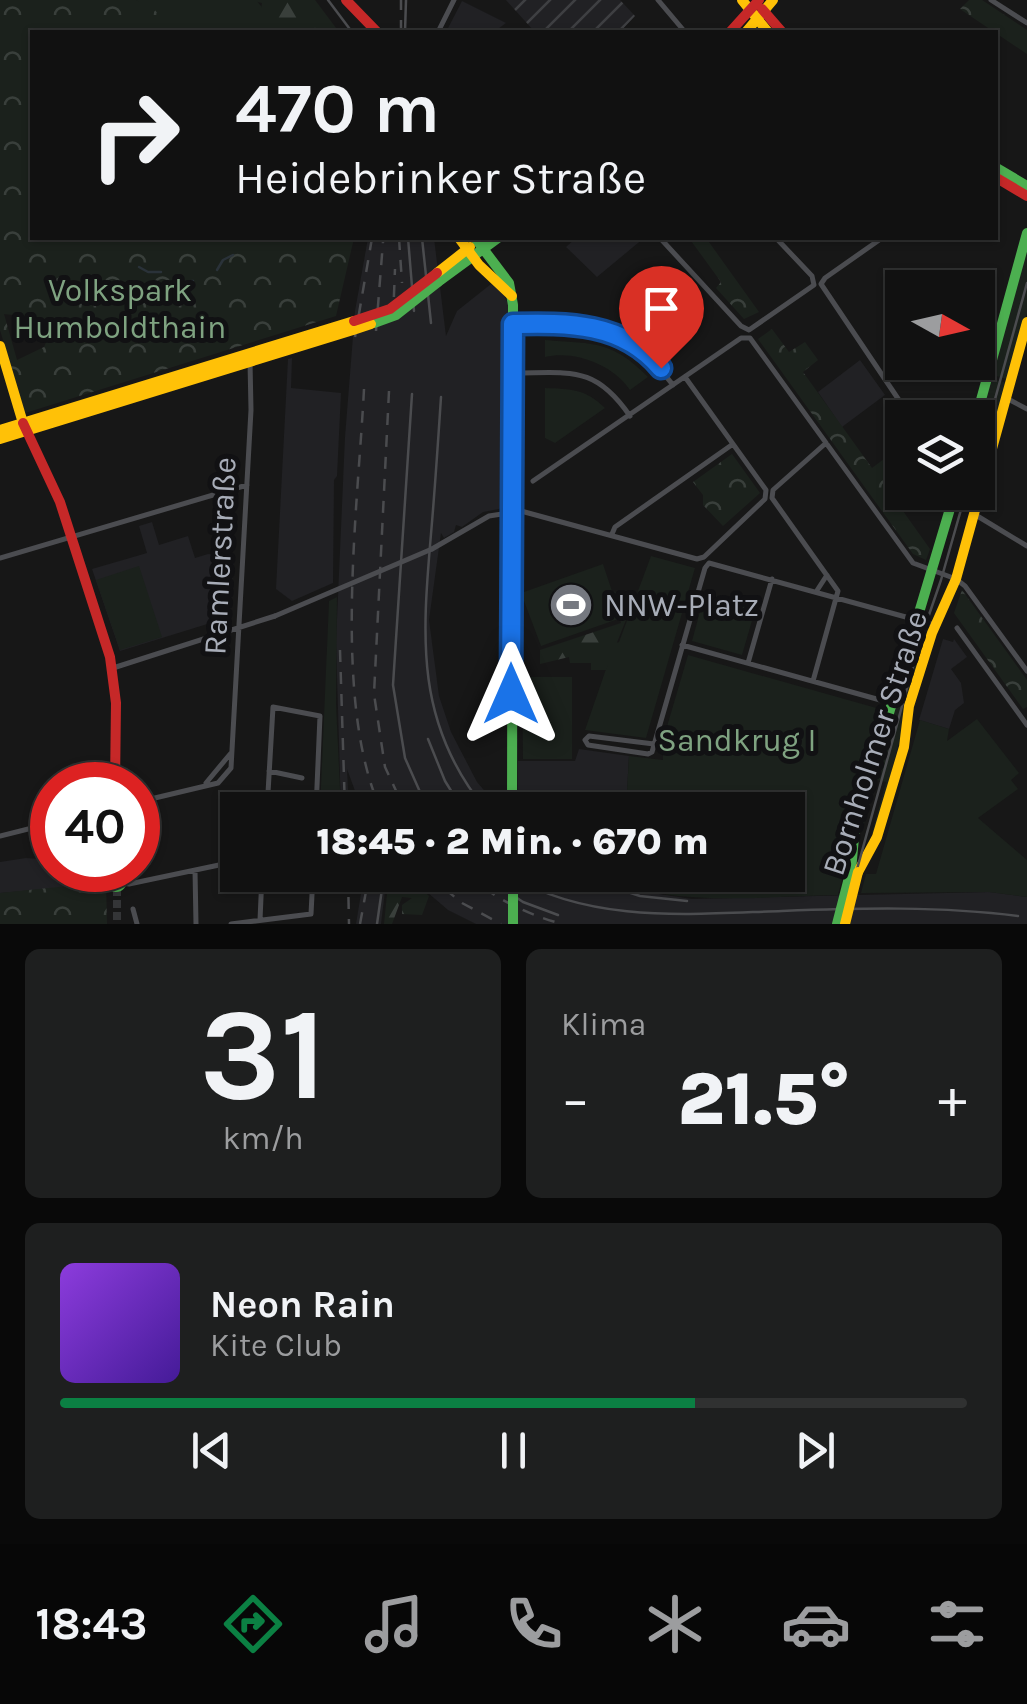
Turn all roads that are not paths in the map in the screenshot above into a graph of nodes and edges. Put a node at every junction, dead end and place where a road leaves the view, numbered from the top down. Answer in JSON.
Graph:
{"nodes":[{"id":1,"x":346,"y":0,"type":"edge"},
{"id":2,"x":454,"y":0,"type":"edge"},
{"id":3,"x":658,"y":0,"type":"edge"},
{"id":4,"x":773,"y":0,"type":"edge"},
{"id":5,"x":992,"y":0,"type":"edge"},
{"id":6,"x":755,"y":6,"type":"edge"},
{"id":7,"x":1027,"y":24,"type":"edge"},
{"id":8,"x":376,"y":30,"type":"edge"},
{"id":9,"x":439,"y":30,"type":"edge"},
{"id":10,"x":683,"y":30,"type":"edge"},
{"id":11,"x":732,"y":30,"type":"edge"},
{"id":12,"x":747,"y":30,"type":"edge"},
{"id":13,"x":767,"y":30,"type":"edge"},
{"id":14,"x":780,"y":30,"type":"edge"},
{"id":15,"x":998,"y":169,"type":"edge"},
{"id":16,"x":998,"y":179,"type":"edge"},
{"id":17,"x":1027,"y":186,"type":"edge"},
{"id":18,"x":1027,"y":196,"type":"edge"},
{"id":19,"x":1027,"y":233,"type":"edge"},
{"id":20,"x":460,"y":240,"type":"edge"},
{"id":21,"x":662,"y":240,"type":"edge"},
{"id":22,"x":778,"y":240,"type":"edge"},
{"id":23,"x":879,"y":240,"type":"edge"},
{"id":24,"x":480,"y":241,"type":"edge"},
{"id":25,"x":470,"y":254,"type":"junction"},
{"id":26,"x":512,"y":296,"type":"junction"},
{"id":27,"x":1027,"y":322,"type":"edge"},
{"id":28,"x":513,"y":324,"type":"junction"},
{"id":29,"x":0,"y":346,"type":"edge"},
{"id":30,"x":249,"y":358,"type":"junction"},
{"id":31,"x":514,"y":372,"type":"junction"},
{"id":32,"x":685,"y":377,"type":"junction"},
{"id":33,"x":673,"y":385,"type":"junction"},
{"id":34,"x":1006,"y":398,"type":"junction"},
{"id":35,"x":899,"y":400,"type":"edge"},
{"id":36,"x":981,"y":400,"type":"edge"},
{"id":37,"x":1027,"y":409,"type":"edge"},
{"id":38,"x":630,"y":416,"type":"junction"},
{"id":39,"x":26,"y":426,"type":"junction"},
{"id":40,"x":0,"y":430,"type":"edge"},
{"id":41,"x":0,"y":439,"type":"edge"},
{"id":42,"x":826,"y":442,"type":"junction"},
{"id":43,"x":733,"y":444,"type":"junction"},
{"id":44,"x":533,"y":481,"type":"dead end"},
{"id":45,"x":246,"y":485,"type":"junction"},
{"id":46,"x":950,"y":510,"type":"edge"},
{"id":47,"x":513,"y":512,"type":"junction"},
{"id":48,"x":974,"y":514,"type":"junction"},
{"id":49,"x":612,"y":535,"type":"junction"},
{"id":50,"x":71,"y":537,"type":"junction"},
{"id":51,"x":1027,"y":546,"type":"edge"},
{"id":52,"x":0,"y":558,"type":"edge"},
{"id":53,"x":706,"y":560,"type":"junction"},
{"id":54,"x":932,"y":572,"type":"junction"},
{"id":55,"x":827,"y":575,"type":"junction"},
{"id":56,"x":772,"y":579,"type":"junction"},
{"id":57,"x":956,"y":579,"type":"junction"},
{"id":58,"x":816,"y":592,"type":"junction"},
{"id":59,"x":837,"y":598,"type":"junction"},
{"id":60,"x":916,"y":619,"type":"junction"},
{"id":61,"x":935,"y":624,"type":"junction"},
{"id":62,"x":957,"y":628,"type":"dead end"},
{"id":63,"x":239,"y":629,"type":"junction"},
{"id":64,"x":682,"y":646,"type":"junction"},
{"id":65,"x":748,"y":663,"type":"junction"},
{"id":66,"x":113,"y":668,"type":"junction"},
{"id":67,"x":1027,"y":672,"type":"edge"},
{"id":68,"x":813,"y":681,"type":"junction"},
{"id":69,"x":891,"y":704,"type":"junction"},
{"id":70,"x":1026,"y":720,"type":"edge"},
{"id":71,"x":654,"y":744,"type":"junction"},
{"id":72,"x":115,"y":762,"type":"edge"},
{"id":73,"x":269,"y":771,"type":"junction"},
{"id":74,"x":302,"y":778,"type":"dead end"},
{"id":75,"x":268,"y":792,"type":"edge"},
{"id":76,"x":315,"y":792,"type":"edge"},
{"id":77,"x":512,"y":792,"type":"edge"},
{"id":78,"x":160,"y":797,"type":"edge"},
{"id":79,"x":30,"y":828,"type":"edge"},
{"id":80,"x":0,"y":836,"type":"edge"},
{"id":81,"x":220,"y":865,"type":"edge"},
{"id":82,"x":194,"y":870,"type":"junction"},
{"id":83,"x":855,"y":871,"type":"junction"},
{"id":84,"x":160,"y":877,"type":"edge"},
{"id":85,"x":261,"y":892,"type":"edge"},
{"id":86,"x":312,"y":892,"type":"edge"},
{"id":87,"x":513,"y":892,"type":"edge"},
{"id":88,"x":133,"y":908,"type":"dead end"},
{"id":89,"x":260,"y":920,"type":"junction"},
{"id":90,"x":136,"y":924,"type":"edge"},
{"id":91,"x":196,"y":924,"type":"edge"},
{"id":92,"x":231,"y":924,"type":"edge"},
{"id":93,"x":514,"y":924,"type":"edge"},
{"id":94,"x":838,"y":924,"type":"edge"},
{"id":95,"x":845,"y":924,"type":"edge"}],
"edges":[{"from":1,"to":8,"type":"main road"},
{"from":2,"to":9,"type":"street"},
{"from":3,"to":10,"type":"street"},
{"from":4,"to":6,"type":"main road"},
{"from":5,"to":7,"type":"street"},
{"from":6,"to":11,"type":"main road"},
{"from":6,"to":12,"type":"main road"},
{"from":6,"to":13,"type":"main road"},
{"from":6,"to":14,"type":"main road"},
{"from":15,"to":17,"type":"main road"},
{"from":16,"to":18,"type":"main road"},
{"from":19,"to":36,"type":"main road"},
{"from":20,"to":25,"type":"main road"},
{"from":21,"to":22,"type":"street"},
{"from":23,"to":35,"type":"street"},
{"from":24,"to":25,"type":"main road"},
{"from":24,"to":26,"type":"main road"},
{"from":25,"to":26,"type":"main road"},
{"from":25,"to":30,"type":"main road","bridge":true},
{"from":26,"to":28,"type":"main road"},
{"from":27,"to":34,"type":"main road","name":"Bornholmer Straße"},
{"from":28,"to":31,"type":"main road"},
{"from":28,"to":33,"type":"street"},
{"from":29,"to":39,"type":"main road"},
{"from":30,"to":39,"type":"main road"},
{"from":30,"to":45,"type":"street","name":"Ramlerstraße"},
{"from":31,"to":38,"type":"street"},
{"from":31,"to":47,"type":"main road"},
{"from":32,"to":33,"type":"street"},
{"from":32,"to":42,"type":"street"},
{"from":32,"to":43,"type":"street"},
{"from":33,"to":38,"type":"street"},
{"from":34,"to":37,"type":"street"},
{"from":34,"to":48,"type":"main road","name":"Bornholmer Straße"},
{"from":38,"to":44,"type":"street"},
{"from":39,"to":40,"type":"main road"},
{"from":39,"to":41,"type":"main road"},
{"from":39,"to":50,"type":"main road"},
{"from":42,"to":54,"type":"street"},
{"from":42,"to":55,"type":"street"},
{"from":43,"to":49,"type":"street"},
{"from":43,"to":53,"type":"street"},
{"from":45,"to":50,"type":"street"},
{"from":45,"to":63,"type":"street","name":"Ramlerstraße"},
{"from":46,"to":54,"type":"main road","name":"Bornholmer Straße"},
{"from":47,"to":49,"type":"street"},
{"from":47,"to":63,"type":"street","bridge":true},
{"from":47,"to":77,"type":"main road"},
{"from":48,"to":51,"type":"street"},
{"from":48,"to":57,"type":"main road","name":"Bornholmer Straße"},
{"from":49,"to":53,"type":"street"},
{"from":50,"to":52,"type":"street"},
{"from":50,"to":66,"type":"main road"},
{"from":53,"to":56,"type":"street"},
{"from":53,"to":64,"type":"street"},
{"from":54,"to":57,"type":"street"},
{"from":54,"to":60,"type":"main road","name":"Bornholmer Straße"},
{"from":55,"to":58,"type":"street"},
{"from":55,"to":59,"type":"street"},
{"from":56,"to":58,"type":"street"},
{"from":56,"to":65,"type":"street"},
{"from":57,"to":61,"type":"main road","name":"Bornholmer Straße"},
{"from":57,"to":67,"type":"street"},
{"from":58,"to":59,"type":"street"},
{"from":59,"to":60,"type":"street"},
{"from":59,"to":68,"type":"street"},
{"from":60,"to":61,"type":"street"},
{"from":60,"to":69,"type":"main road","name":"Bornholmer Straße"},
{"from":61,"to":83,"type":"main road","name":"Bornholmer Straße"},
{"from":62,"to":70,"type":"street"},
{"from":63,"to":66,"type":"street"},
{"from":63,"to":78,"type":"street","name":"Ramlerstraße"},
{"from":64,"to":65,"type":"street"},
{"from":64,"to":71,"type":"street"},
{"from":65,"to":68,"type":"street"},
{"from":66,"to":72,"type":"main road"},
{"from":68,"to":69,"type":"street"},
{"from":69,"to":83,"type":"main road","name":"Bornholmer Straße"},
{"from":71,"to":71,"type":"street"},
{"from":73,"to":74,"type":"street"},
{"from":73,"to":75,"type":"street"},
{"from":73,"to":76,"type":"street"},
{"from":79,"to":80,"type":"street"},
{"from":81,"to":82,"type":"street"},
{"from":82,"to":84,"type":"street"},
{"from":82,"to":91,"type":"street"},
{"from":83,"to":94,"type":"main road","name":"Bornholmer Straße","bridge":true},
{"from":83,"to":95,"type":"main road","name":"Bornholmer Straße","bridge":true},
{"from":85,"to":89,"type":"street"},
{"from":86,"to":89,"type":"street"},
{"from":87,"to":93,"type":"main road","bridge":true},
{"from":88,"to":90,"type":"street"},
{"from":89,"to":92,"type":"street"}]}
